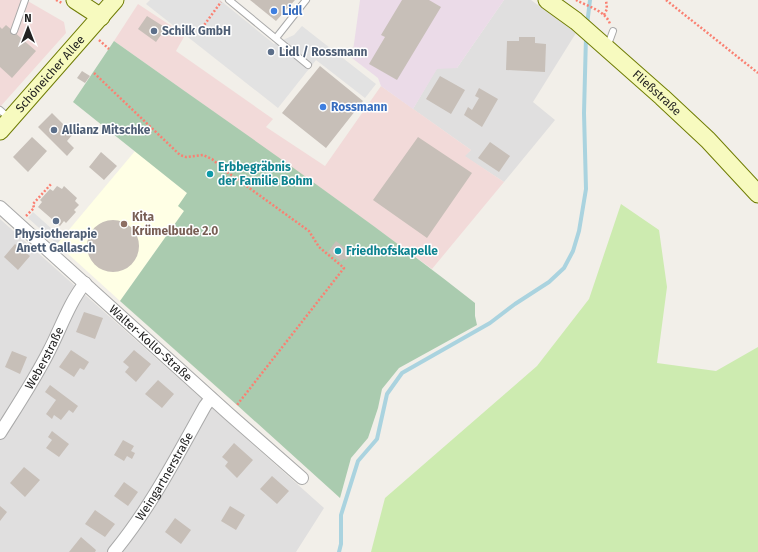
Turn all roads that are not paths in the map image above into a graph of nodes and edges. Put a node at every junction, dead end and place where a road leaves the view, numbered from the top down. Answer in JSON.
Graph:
{"nodes":[{"id":1,"x":25,"y":0,"type":"edge"},
{"id":2,"x":75,"y":0,"type":"edge"},
{"id":3,"x":115,"y":0,"type":"edge"},
{"id":4,"x":230,"y":0,"type":"edge"},
{"id":5,"x":306,"y":0,"type":"edge"},
{"id":6,"x":547,"y":0,"type":"edge"},
{"id":7,"x":100,"y":16,"type":"junction"},
{"id":8,"x":14,"y":31,"type":"dead end"},
{"id":9,"x":276,"y":38,"type":"junction"},
{"id":10,"x":308,"y":65,"type":"dead end"},
{"id":11,"x":3,"y":120,"type":"edge"},
{"id":12,"x":758,"y":194,"type":"edge"},
{"id":13,"x":0,"y":207,"type":"edge"},
{"id":14,"x":85,"y":283,"type":"junction"},
{"id":15,"x":212,"y":398,"type":"junction"},
{"id":16,"x":0,"y":433,"type":"edge"},
{"id":17,"x":302,"y":478,"type":"dead end"},
{"id":18,"x":114,"y":552,"type":"edge"}],
"edges":[{"from":1,"to":8,"type":"lane"},
{"from":2,"to":7,"type":"street"},
{"from":3,"to":7,"type":"street","name":"Schöneicher Allee"},
{"from":4,"to":9,"type":"lane"},
{"from":5,"to":9,"type":"lane"},
{"from":6,"to":12,"type":"street","name":"Fließstraße"},
{"from":7,"to":11,"type":"street","name":"Schöneicher Allee"},
{"from":9,"to":10,"type":"lane"},
{"from":13,"to":14,"type":"street","name":"Walter-Kollo-Straße"},
{"from":14,"to":15,"type":"street","name":"Walter-Kollo-Straße"},
{"from":14,"to":16,"type":"street","name":"Weberstraße"},
{"from":15,"to":17,"type":"street","name":"Walter-Kollo-Straße"},
{"from":15,"to":18,"type":"street","name":"Weingartnerstraße"}]}
